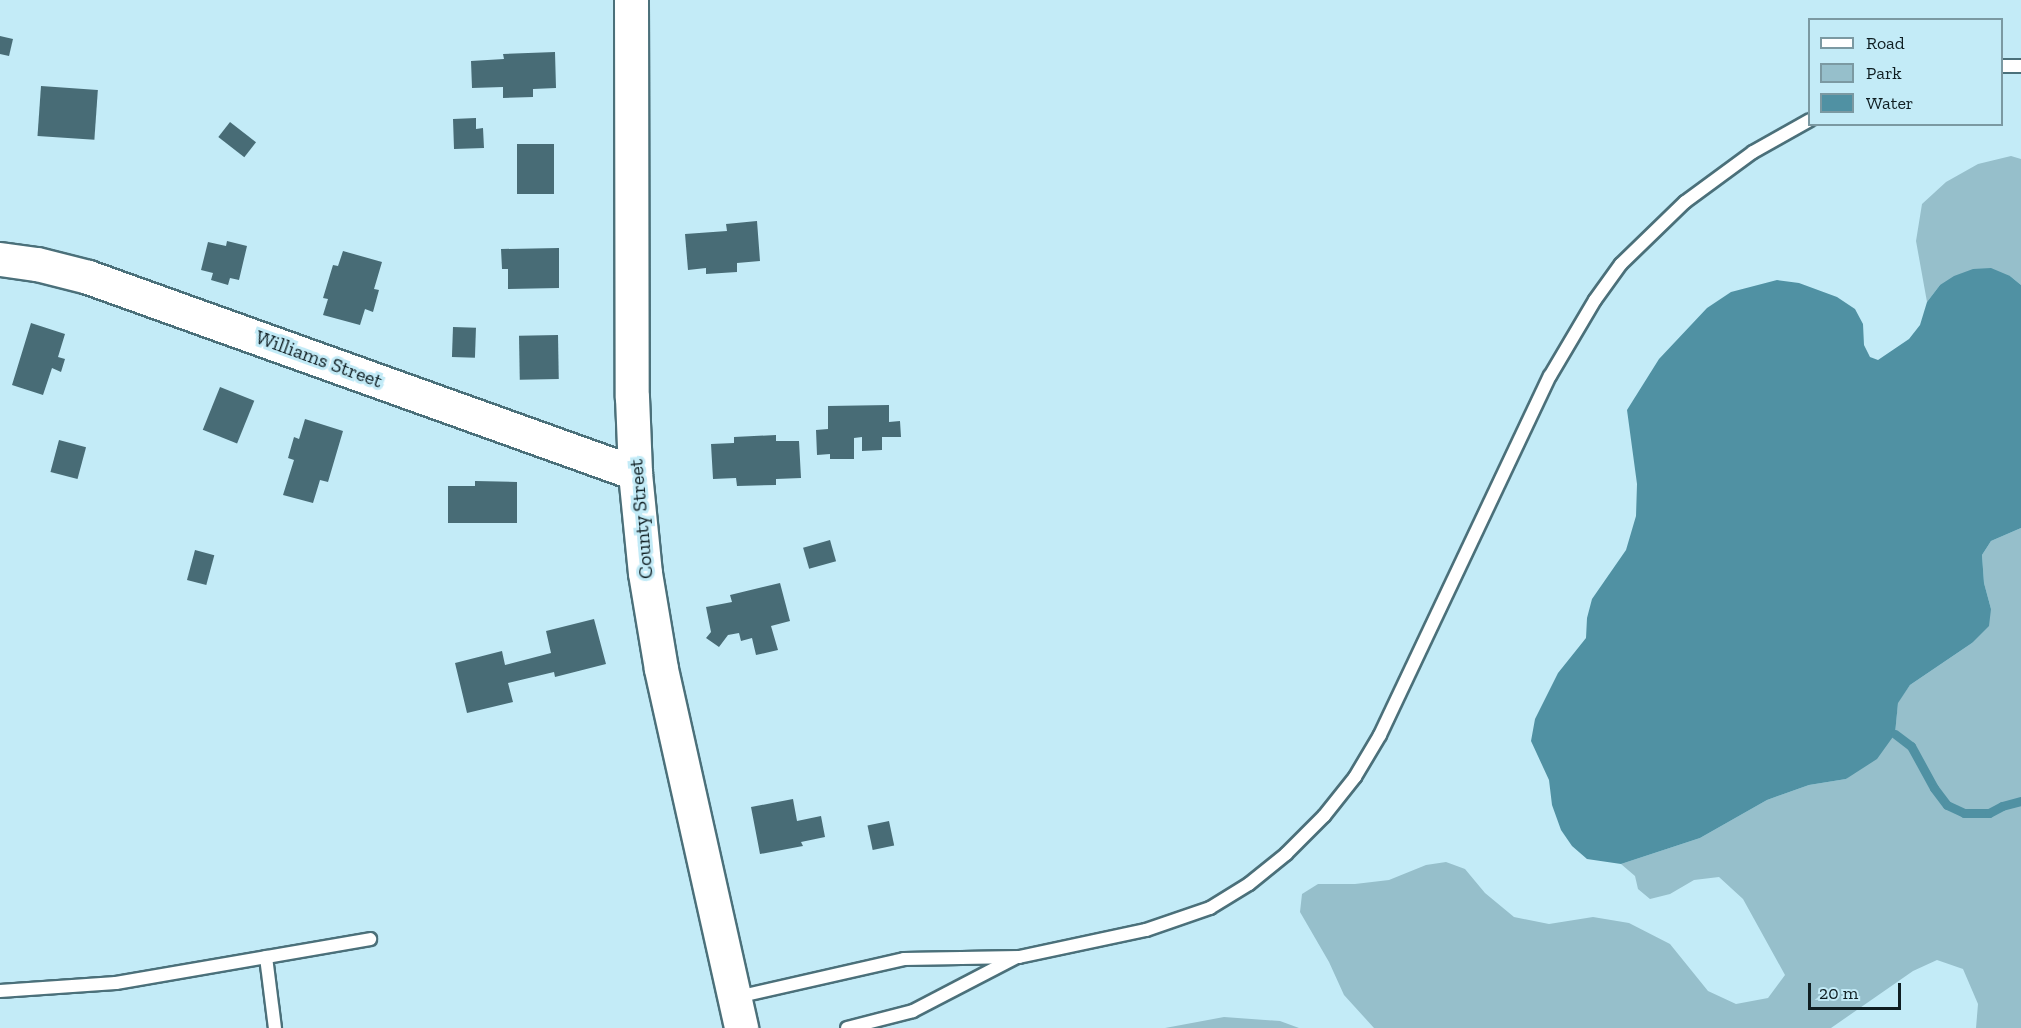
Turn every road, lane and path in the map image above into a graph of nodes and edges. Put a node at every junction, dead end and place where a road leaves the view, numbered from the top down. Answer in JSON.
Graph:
{"nodes":[{"id":1,"x":631,"y":0,"type":"edge"},
{"id":2,"x":2003,"y":66,"type":"edge"},
{"id":3,"x":2021,"y":66,"type":"edge"},
{"id":4,"x":1808,"y":121,"type":"edge"},
{"id":5,"x":0,"y":259,"type":"edge"},
{"id":6,"x":635,"y":473,"type":"junction"},
{"id":7,"x":370,"y":939,"type":"dead end"},
{"id":8,"x":266,"y":957,"type":"junction"},
{"id":9,"x":1019,"y":957,"type":"junction"},
{"id":10,"x":0,"y":992,"type":"edge"},
{"id":11,"x":738,"y":1013,"type":"edge"},
{"id":12,"x":275,"y":1028,"type":"edge"},
{"id":13,"x":847,"y":1028,"type":"edge"}],
"edges":[{"from":1,"to":6,"type":"main road","name":"County Street"},
{"from":2,"to":3,"type":"lane"},
{"from":4,"to":9,"type":"lane"},
{"from":5,"to":6,"type":"main road","name":"Williams Street"},
{"from":6,"to":11,"type":"main road","name":"County Street"},
{"from":7,"to":8,"type":"lane"},
{"from":8,"to":10,"type":"lane"},
{"from":8,"to":12,"type":"lane"},
{"from":9,"to":11,"type":"lane"},
{"from":9,"to":13,"type":"lane"}]}
